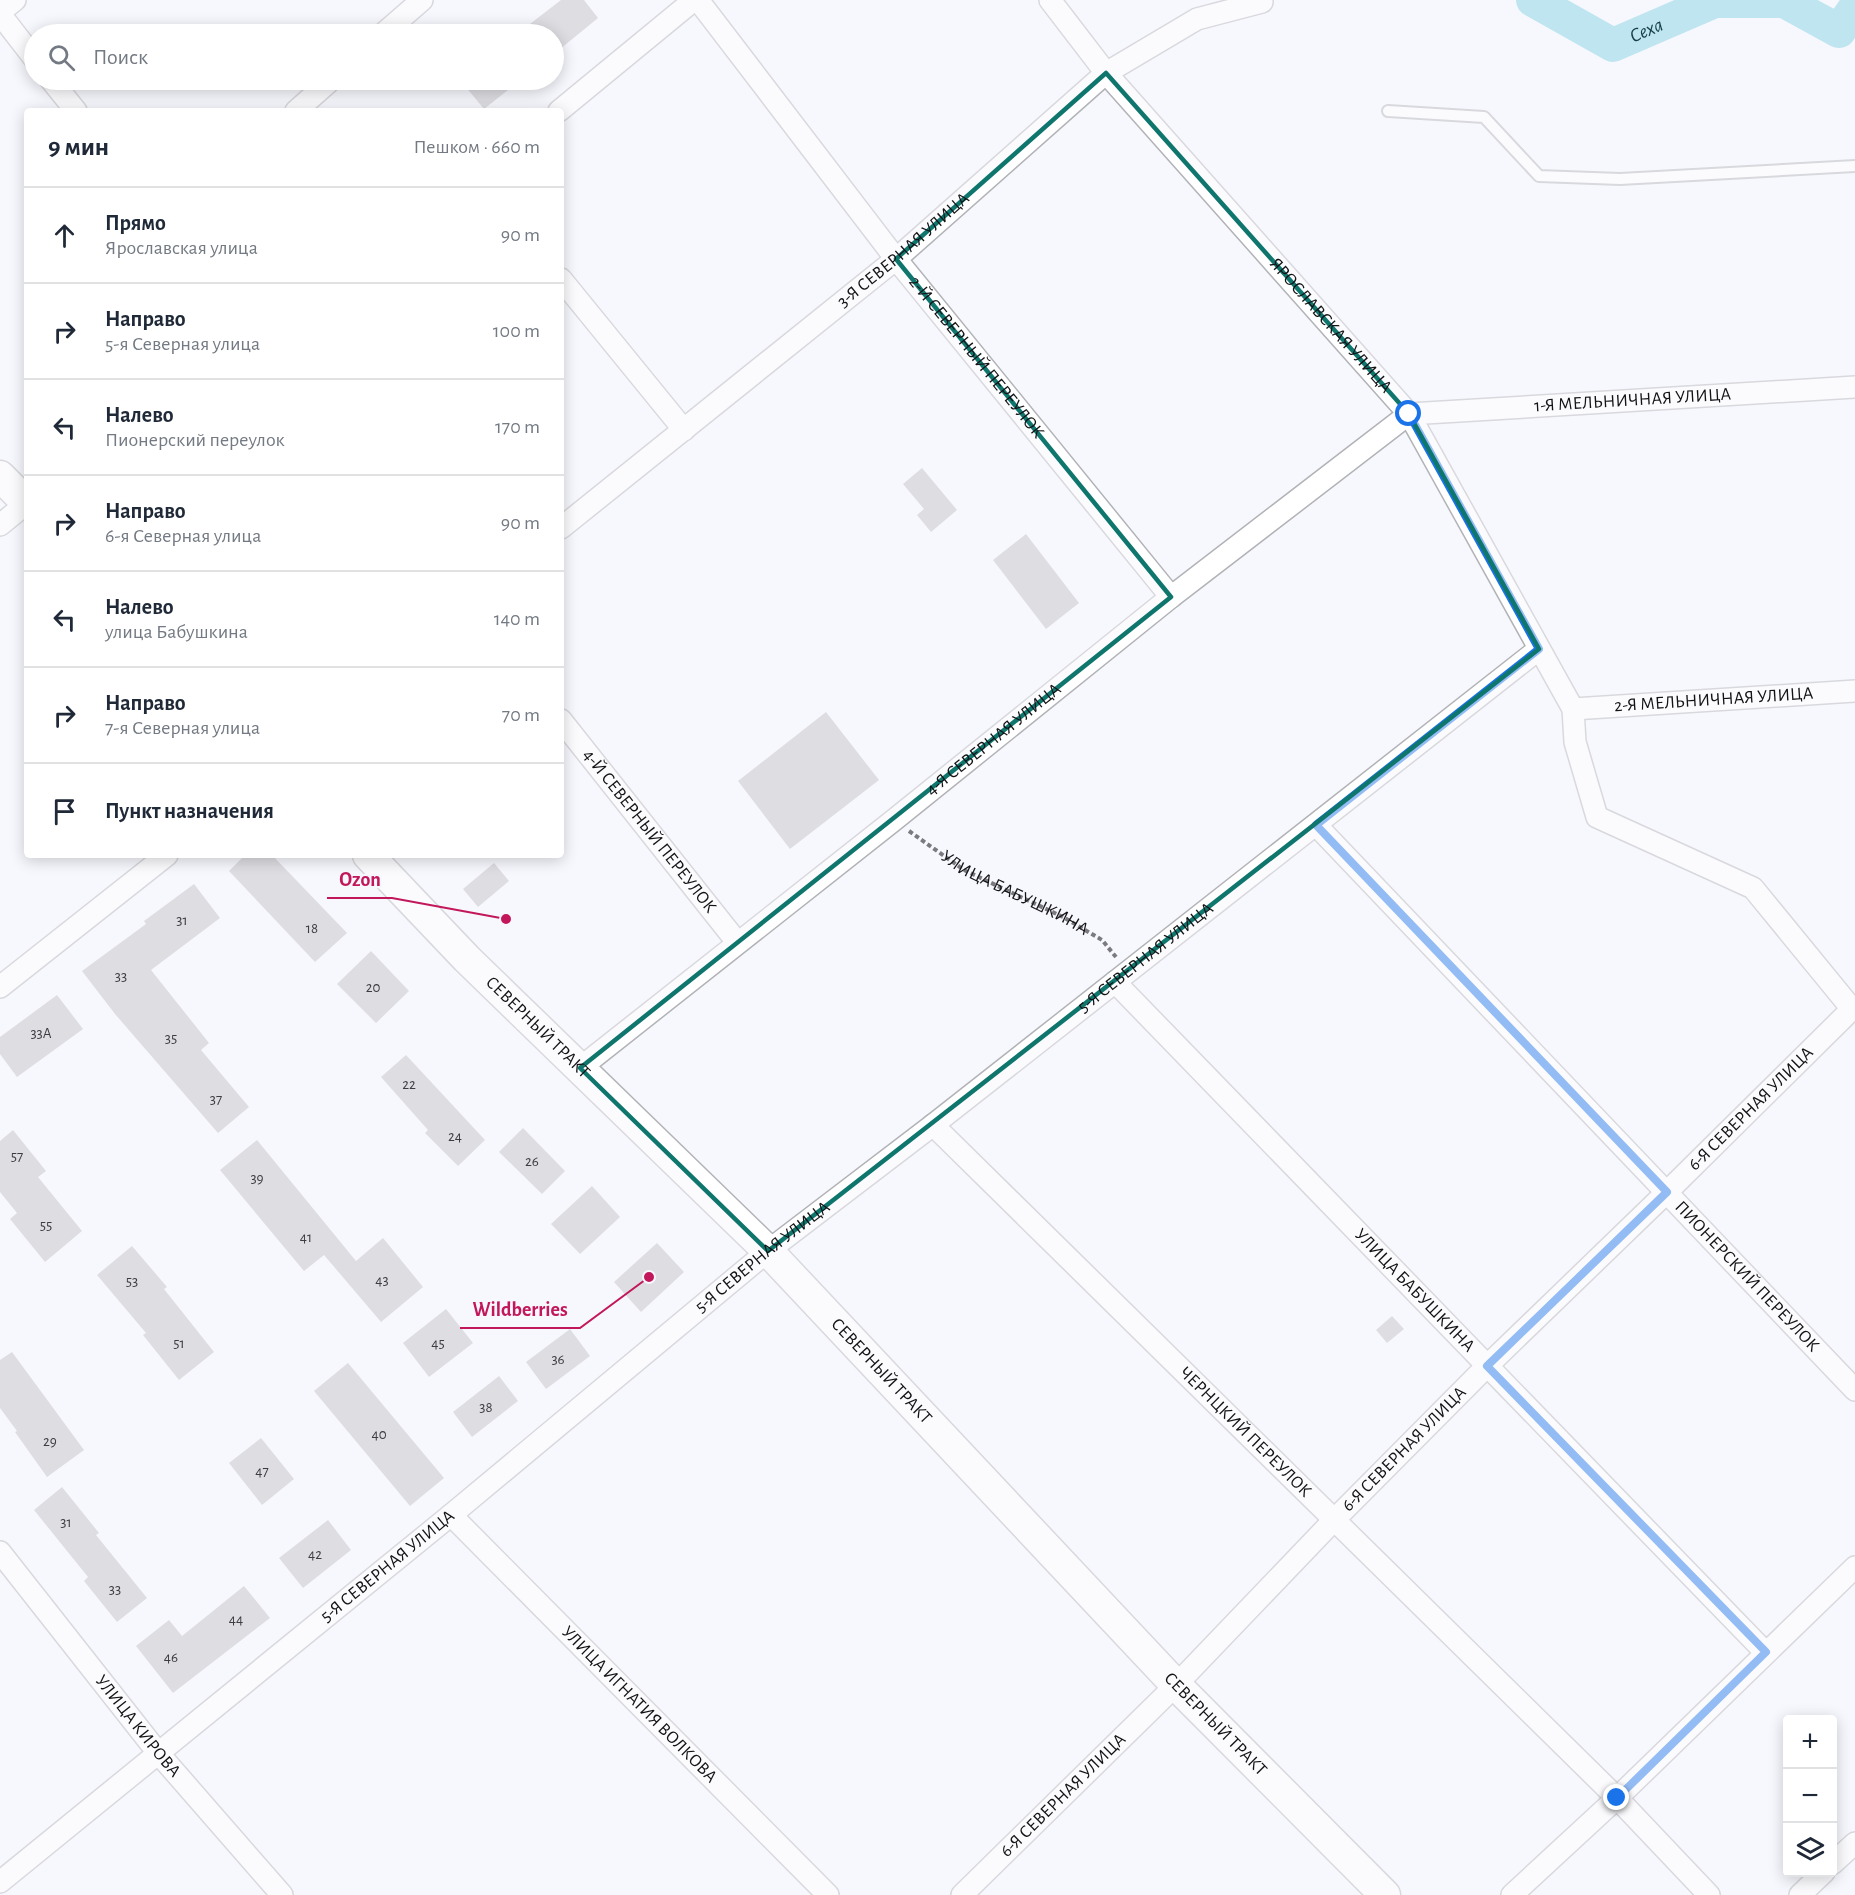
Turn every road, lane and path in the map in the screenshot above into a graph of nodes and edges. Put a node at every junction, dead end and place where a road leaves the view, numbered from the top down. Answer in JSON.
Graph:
{"nodes":[{"id":1,"x":15,"y":0,"type":"edge"},
{"id":2,"x":422,"y":0,"type":"edge"},
{"id":3,"x":696,"y":0,"type":"edge"},
{"id":4,"x":1050,"y":0,"type":"edge"},
{"id":5,"x":1262,"y":2,"type":"dead end"},
{"id":6,"x":0,"y":13,"type":"edge"},
{"id":7,"x":394,"y":24,"type":"edge"},
{"id":8,"x":24,"y":45,"type":"edge"},
{"id":9,"x":1106,"y":73,"type":"junction"},
{"id":10,"x":59,"y":90,"type":"edge"},
{"id":11,"x":320,"y":90,"type":"edge"},
{"id":12,"x":74,"y":108,"type":"edge"},
{"id":13,"x":299,"y":108,"type":"edge"},
{"id":14,"x":563,"y":108,"type":"edge"},
{"id":15,"x":1388,"y":111,"type":"dead end"},
{"id":16,"x":1855,"y":166,"type":"edge"},
{"id":17,"x":896,"y":259,"type":"junction"},
{"id":18,"x":564,"y":283,"type":"edge"},
{"id":19,"x":1855,"y":387,"type":"edge"},
{"id":20,"x":1409,"y":414,"type":"junction"},
{"id":21,"x":684,"y":430,"type":"junction"},
{"id":22,"x":0,"y":476,"type":"edge"},
{"id":23,"x":24,"y":500,"type":"edge"},
{"id":24,"x":24,"y":505,"type":"edge"},
{"id":25,"x":0,"y":525,"type":"edge"},
{"id":26,"x":564,"y":526,"type":"edge"},
{"id":27,"x":1171,"y":597,"type":"junction"},
{"id":28,"x":1539,"y":649,"type":"junction"},
{"id":29,"x":1855,"y":691,"type":"edge"},
{"id":30,"x":1573,"y":709,"type":"junction"},
{"id":31,"x":564,"y":724,"type":"edge"},
{"id":32,"x":894,"y":820,"type":"junction"},
{"id":33,"x":1316,"y":825,"type":"junction"},
{"id":34,"x":163,"y":858,"type":"edge"},
{"id":35,"x":371,"y":858,"type":"edge"},
{"id":36,"x":737,"y":942,"type":"junction"},
{"id":37,"x":1122,"y":977,"type":"junction"},
{"id":38,"x":0,"y":987,"type":"edge"},
{"id":39,"x":1853,"y":1010,"type":"edge"},
{"id":40,"x":580,"y":1068,"type":"junction"},
{"id":41,"x":933,"y":1125,"type":"junction"},
{"id":42,"x":1667,"y":1192,"type":"junction"},
{"id":43,"x":768,"y":1251,"type":"junction"},
{"id":44,"x":1487,"y":1366,"type":"junction"},
{"id":45,"x":1855,"y":1390,"type":"edge"},
{"id":46,"x":451,"y":1515,"type":"junction"},
{"id":47,"x":1334,"y":1520,"type":"junction"},
{"id":48,"x":0,"y":1552,"type":"edge"},
{"id":49,"x":1855,"y":1568,"type":"edge"},
{"id":50,"x":1766,"y":1652,"type":"junction"},
{"id":51,"x":1176,"y":1685,"type":"junction"},
{"id":52,"x":159,"y":1754,"type":"junction"},
{"id":53,"x":1617,"y":1798,"type":"junction"},
{"id":54,"x":1855,"y":1843,"type":"edge"},
{"id":55,"x":1837,"y":1860,"type":"edge"},
{"id":56,"x":1819,"y":1877,"type":"edge"},
{"id":57,"x":0,"y":1882,"type":"edge"},
{"id":58,"x":282,"y":1895,"type":"edge"},
{"id":59,"x":828,"y":1895,"type":"edge"},
{"id":60,"x":962,"y":1895,"type":"edge"},
{"id":61,"x":1385,"y":1895,"type":"edge"},
{"id":62,"x":1512,"y":1895,"type":"edge"},
{"id":63,"x":1709,"y":1895,"type":"edge"},
{"id":64,"x":1800,"y":1895,"type":"edge"}],
"edges":[{"from":1,"to":6,"type":"street"},
{"from":2,"to":7,"type":"street"},
{"from":3,"to":14,"type":"street"},
{"from":3,"to":17,"type":"street","name":"2-Й СЕВЕРНЫЙ ПЕРЕУЛОК"},
{"from":4,"to":9,"type":"street","name":"ЯРОСЛАВСКАЯ УЛИЦА"},
{"from":5,"to":9,"type":"street","name":"3-Я СЕВЕРНАЯ УЛИЦА"},
{"from":6,"to":8,"type":"street"},
{"from":9,"to":17,"type":"street","name":"3-Я СЕВЕРНАЯ УЛИЦА"},
{"from":9,"to":20,"type":"street","name":"ЯРОСЛАВСКАЯ УЛИЦА"},
{"from":10,"to":12,"type":"street"},
{"from":11,"to":13,"type":"street"},
{"from":15,"to":16,"type":"lane"},
{"from":17,"to":21,"type":"street","name":"3-Я СЕВЕРНАЯ УЛИЦА"},
{"from":17,"to":27,"type":"street","name":"2-Й СЕВЕРНЫЙ ПЕРЕУЛОК"},
{"from":18,"to":21,"type":"street"},
{"from":19,"to":20,"type":"street","name":"1-Я МЕЛЬНИЧНАЯ УЛИЦА"},
{"from":20,"to":27,"type":"street","name":"4-Я СЕВЕРНАЯ УЛИЦА"},
{"from":20,"to":28,"type":"street","name":"ЯРОСЛАВСКАЯ УЛИЦА"},
{"from":21,"to":26,"type":"street","name":"3-Я СЕВЕРНАЯ УЛИЦА"},
{"from":22,"to":23,"type":"street"},
{"from":24,"to":25,"type":"street"},
{"from":27,"to":32,"type":"street","name":"4-Я СЕВЕРНАЯ УЛИЦА"},
{"from":28,"to":30,"type":"street","name":"ЯРОСЛАВСКАЯ УЛИЦА"},
{"from":28,"to":33,"type":"street","name":"5-Я СЕВЕРНАЯ УЛИЦА"},
{"from":29,"to":30,"type":"street","name":"2-Я МЕЛЬНИЧНАЯ УЛИЦА"},
{"from":30,"to":39,"type":"street","name":"ЯРОСЛАВСКАЯ УЛИЦА"},
{"from":31,"to":36,"type":"street","name":"4-Й СЕВЕРНЫЙ ПЕРЕУЛОК"},
{"from":32,"to":36,"type":"street","name":"4-Я СЕВЕРНАЯ УЛИЦА"},
{"from":32,"to":37,"type":"path","name":"УЛИЦА БАБУШКИНА"},
{"from":33,"to":37,"type":"street","name":"5-Я СЕВЕРНАЯ УЛИЦА"},
{"from":33,"to":42,"type":"street","name":"ПИОНЕРСКИЙ ПЕРЕУЛОК"},
{"from":34,"to":38,"type":"street"},
{"from":35,"to":40,"type":"street","name":"СЕВЕРНЫЙ ТРАКТ"},
{"from":36,"to":40,"type":"street","name":"4-Я СЕВЕРНАЯ УЛИЦА"},
{"from":37,"to":41,"type":"street","name":"5-Я СЕВЕРНАЯ УЛИЦА"},
{"from":37,"to":44,"type":"street","name":"УЛИЦА БАБУШКИНА"},
{"from":39,"to":42,"type":"street","name":"6-Я СЕВЕРНАЯ УЛИЦА"},
{"from":40,"to":43,"type":"street","name":"СЕВЕРНЫЙ ТРАКТ"},
{"from":41,"to":43,"type":"street","name":"5-Я СЕВЕРНАЯ УЛИЦА"},
{"from":41,"to":47,"type":"street","name":"ЧЕРНЦКИЙ ПЕРЕУЛОК"},
{"from":42,"to":44,"type":"street","name":"6-Я СЕВЕРНАЯ УЛИЦА"},
{"from":42,"to":45,"type":"street","name":"ПИОНЕРСКИЙ ПЕРЕУЛОК"},
{"from":43,"to":46,"type":"street","name":"5-Я СЕВЕРНАЯ УЛИЦА"},
{"from":43,"to":51,"type":"street","name":"СЕВЕРНЫЙ ТРАКТ"},
{"from":44,"to":47,"type":"street","name":"6-Я СЕВЕРНАЯ УЛИЦА"},
{"from":44,"to":50,"type":"street","name":"УЛИЦА БАБУШКИНА"},
{"from":46,"to":52,"type":"street","name":"5-Я СЕВЕРНАЯ УЛИЦА"},
{"from":46,"to":59,"type":"street","name":"УЛИЦА ИГНАТИЯ ВОЛКОВА"},
{"from":47,"to":51,"type":"street","name":"6-Я СЕВЕРНАЯ УЛИЦА"},
{"from":47,"to":53,"type":"street","name":"ЧЕРНЦКИЙ ПЕРЕУЛОК"},
{"from":48,"to":52,"type":"street","name":"УЛИЦА КИРОВА"},
{"from":49,"to":50,"type":"street"},
{"from":50,"to":53,"type":"street"},
{"from":51,"to":60,"type":"street","name":"6-Я СЕВЕРНАЯ УЛИЦА"},
{"from":51,"to":61,"type":"street","name":"СЕВЕРНЫЙ ТРАКТ"},
{"from":52,"to":57,"type":"street","name":"5-Я СЕВЕРНАЯ УЛИЦА"},
{"from":52,"to":58,"type":"street","name":"УЛИЦА КИРОВА"},
{"from":53,"to":62,"type":"street"},
{"from":53,"to":63,"type":"street","name":"ЧЕРНЦКИЙ ПЕРЕУЛОК"},
{"from":54,"to":55,"type":"street"},
{"from":56,"to":64,"type":"street"}]}
